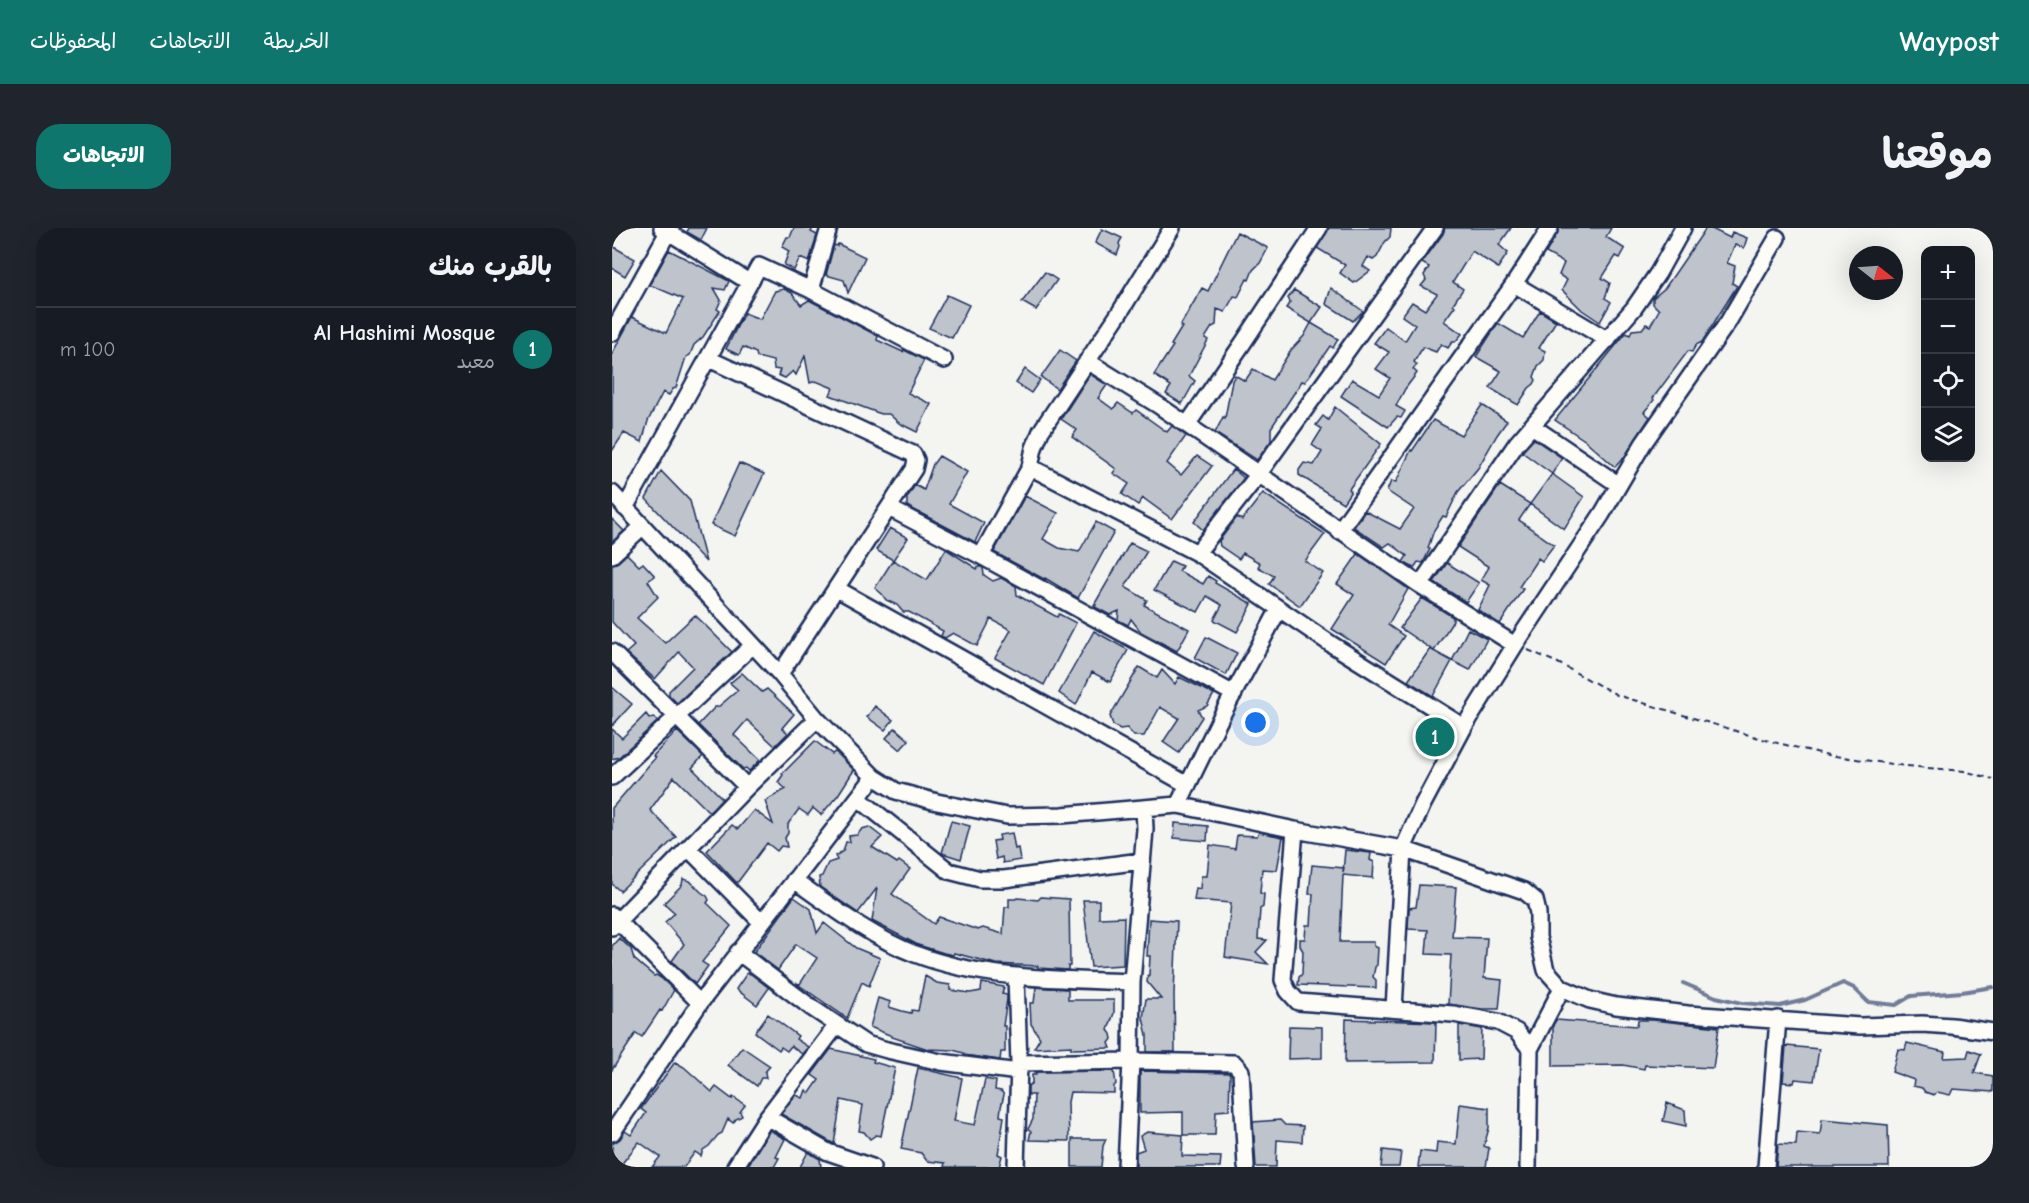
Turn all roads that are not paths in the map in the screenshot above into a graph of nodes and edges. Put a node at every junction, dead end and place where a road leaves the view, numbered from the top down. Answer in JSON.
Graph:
{"nodes":[{"id":1,"x":829,"y":228,"type":"edge"},
{"id":2,"x":1172,"y":228,"type":"edge"},
{"id":3,"x":1319,"y":228,"type":"edge"},
{"id":4,"x":1435,"y":228,"type":"edge"},
{"id":5,"x":1550,"y":228,"type":"edge"},
{"id":6,"x":1683,"y":228,"type":"edge"},
{"id":7,"x":665,"y":230,"type":"edge"},
{"id":8,"x":1777,"y":238,"type":"dead end"},
{"id":9,"x":749,"y":282,"type":"junction"},
{"id":10,"x":1514,"y":284,"type":"junction"},
{"id":11,"x":811,"y":290,"type":"junction"},
{"id":12,"x":612,"y":333,"type":"edge"},
{"id":13,"x":1608,"y":340,"type":"junction"},
{"id":14,"x":709,"y":358,"type":"junction"},
{"id":15,"x":944,"y":360,"type":"dead end"},
{"id":16,"x":1086,"y":361,"type":"junction"},
{"id":17,"x":1187,"y":425,"type":"junction"},
{"id":18,"x":1532,"y":426,"type":"junction"},
{"id":19,"x":1030,"y":467,"type":"junction"},
{"id":20,"x":1258,"y":475,"type":"junction"},
{"id":21,"x":1619,"y":485,"type":"junction"},
{"id":22,"x":612,"y":493,"type":"edge"},
{"id":23,"x":625,"y":508,"type":"junction"},
{"id":24,"x":889,"y":508,"type":"junction"},
{"id":25,"x":643,"y":526,"type":"junction"},
{"id":26,"x":1339,"y":531,"type":"junction"},
{"id":27,"x":1197,"y":553,"type":"junction"},
{"id":28,"x":612,"y":555,"type":"edge"},
{"id":29,"x":981,"y":556,"type":"junction"},
{"id":30,"x":1420,"y":585,"type":"junction"},
{"id":31,"x":837,"y":589,"type":"junction"},
{"id":32,"x":1279,"y":609,"type":"junction"},
{"id":33,"x":753,"y":645,"type":"junction"},
{"id":34,"x":1515,"y":645,"type":"junction"},
{"id":35,"x":612,"y":652,"type":"edge"},
{"id":36,"x":780,"y":674,"type":"junction"},
{"id":37,"x":1234,"y":694,"type":"junction"},
{"id":38,"x":675,"y":715,"type":"junction"},
{"id":39,"x":817,"y":719,"type":"junction"},
{"id":40,"x":1464,"y":728,"type":"junction"},
{"id":41,"x":612,"y":777,"type":"edge"},
{"id":42,"x":874,"y":777,"type":"junction"},
{"id":43,"x":1188,"y":785,"type":"junction"},
{"id":44,"x":747,"y":787,"type":"junction"},
{"id":45,"x":858,"y":798,"type":"junction"},
{"id":46,"x":1178,"y":805,"type":"junction"},
{"id":47,"x":1144,"y":808,"type":"junction"},
{"id":48,"x":1295,"y":830,"type":"junction"},
{"id":49,"x":689,"y":849,"type":"junction"},
{"id":50,"x":1403,"y":849,"type":"junction"},
{"id":51,"x":1141,"y":861,"type":"junction"},
{"id":52,"x":794,"y":880,"type":"junction"},
{"id":53,"x":614,"y":921,"type":"edge"},
{"id":54,"x":761,"y":922,"type":"junction"},
{"id":55,"x":738,"y":952,"type":"junction"},
{"id":56,"x":1016,"y":977,"type":"junction"},
{"id":57,"x":1132,"y":982,"type":"junction"},
{"id":58,"x":1562,"y":988,"type":"junction"},
{"id":59,"x":700,"y":1003,"type":"junction"},
{"id":60,"x":1394,"y":1009,"type":"junction"},
{"id":61,"x":1778,"y":1019,"type":"junction"},
{"id":62,"x":837,"y":1025,"type":"junction"},
{"id":63,"x":1993,"y":1032,"type":"edge"},
{"id":64,"x":1530,"y":1049,"type":"junction"},
{"id":65,"x":1131,"y":1061,"type":"junction"},
{"id":66,"x":1019,"y":1067,"type":"junction"},
{"id":67,"x":766,"y":1117,"type":"junction"},
{"id":68,"x":612,"y":1133,"type":"edge"},
{"id":69,"x":735,"y":1167,"type":"edge"},
{"id":70,"x":872,"y":1167,"type":"edge"},
{"id":71,"x":1016,"y":1167,"type":"edge"},
{"id":72,"x":1126,"y":1167,"type":"edge"},
{"id":73,"x":1246,"y":1167,"type":"edge"},
{"id":74,"x":1528,"y":1167,"type":"edge"},
{"id":75,"x":1767,"y":1167,"type":"edge"}],
"edges":[{"from":1,"to":11,"type":"street"},
{"from":2,"to":16,"type":"street"},
{"from":3,"to":17,"type":"street"},
{"from":4,"to":20,"type":"street"},
{"from":5,"to":10,"type":"street"},
{"from":6,"to":13,"type":"street"},
{"from":7,"to":9,"type":"street"},
{"from":7,"to":12,"type":"street"},
{"from":8,"to":21,"type":"street"},
{"from":9,"to":11,"type":"street"},
{"from":9,"to":14,"type":"street"},
{"from":10,"to":13,"type":"street"},
{"from":10,"to":26,"type":"street"},
{"from":11,"to":15,"type":"street"},
{"from":13,"to":18,"type":"street"},
{"from":14,"to":23,"type":"street"},
{"from":14,"to":24,"type":"street"},
{"from":16,"to":17,"type":"street"},
{"from":16,"to":19,"type":"street"},
{"from":17,"to":20,"type":"street"},
{"from":18,"to":21,"type":"street"},
{"from":18,"to":30,"type":"street"},
{"from":19,"to":27,"type":"street"},
{"from":19,"to":29,"type":"street"},
{"from":20,"to":26,"type":"street"},
{"from":20,"to":27,"type":"street"},
{"from":21,"to":34,"type":"street"},
{"from":22,"to":23,"type":"street"},
{"from":23,"to":25,"type":"street"},
{"from":24,"to":29,"type":"street"},
{"from":24,"to":31,"type":"street"},
{"from":25,"to":28,"type":"street"},
{"from":25,"to":33,"type":"street"},
{"from":26,"to":30,"type":"street"},
{"from":27,"to":32,"type":"street"},
{"from":29,"to":37,"type":"street"},
{"from":30,"to":34,"type":"street"},
{"from":31,"to":36,"type":"street"},
{"from":31,"to":43,"type":"street"},
{"from":32,"to":37,"type":"street"},
{"from":32,"to":40,"type":"street"},
{"from":33,"to":36,"type":"street"},
{"from":33,"to":38,"type":"street"},
{"from":34,"to":40,"type":"street"},
{"from":35,"to":38,"type":"street"},
{"from":36,"to":39,"type":"street"},
{"from":37,"to":43,"type":"street"},
{"from":38,"to":41,"type":"street"},
{"from":38,"to":44,"type":"street"},
{"from":39,"to":42,"type":"street"},
{"from":39,"to":44,"type":"street"},
{"from":40,"to":50,"type":"street"},
{"from":42,"to":45,"type":"street"},
{"from":42,"to":47,"type":"street"},
{"from":43,"to":46,"type":"street"},
{"from":44,"to":49,"type":"street"},
{"from":45,"to":51,"type":"street"},
{"from":45,"to":52,"type":"street"},
{"from":46,"to":47,"type":"street"},
{"from":46,"to":48,"type":"street"},
{"from":47,"to":51,"type":"street"},
{"from":48,"to":50,"type":"street"},
{"from":48,"to":60,"type":"street"},
{"from":49,"to":53,"type":"street"},
{"from":49,"to":54,"type":"street"},
{"from":50,"to":58,"type":"street"},
{"from":50,"to":60,"type":"street"},
{"from":51,"to":57,"type":"street"},
{"from":52,"to":54,"type":"street"},
{"from":52,"to":56,"type":"street"},
{"from":53,"to":59,"type":"street"},
{"from":54,"to":55,"type":"street"},
{"from":55,"to":59,"type":"street"},
{"from":55,"to":62,"type":"street"},
{"from":56,"to":57,"type":"street"},
{"from":56,"to":66,"type":"street"},
{"from":57,"to":65,"type":"street"},
{"from":58,"to":61,"type":"street"},
{"from":58,"to":64,"type":"street"},
{"from":59,"to":68,"type":"street"},
{"from":60,"to":64,"type":"street"},
{"from":61,"to":63,"type":"street"},
{"from":61,"to":75,"type":"street"},
{"from":62,"to":66,"type":"street"},
{"from":62,"to":67,"type":"street"},
{"from":64,"to":74,"type":"street"},
{"from":65,"to":66,"type":"street"},
{"from":65,"to":72,"type":"street"},
{"from":65,"to":73,"type":"street"},
{"from":66,"to":71,"type":"street"},
{"from":67,"to":69,"type":"street"},
{"from":67,"to":70,"type":"street"}]}
